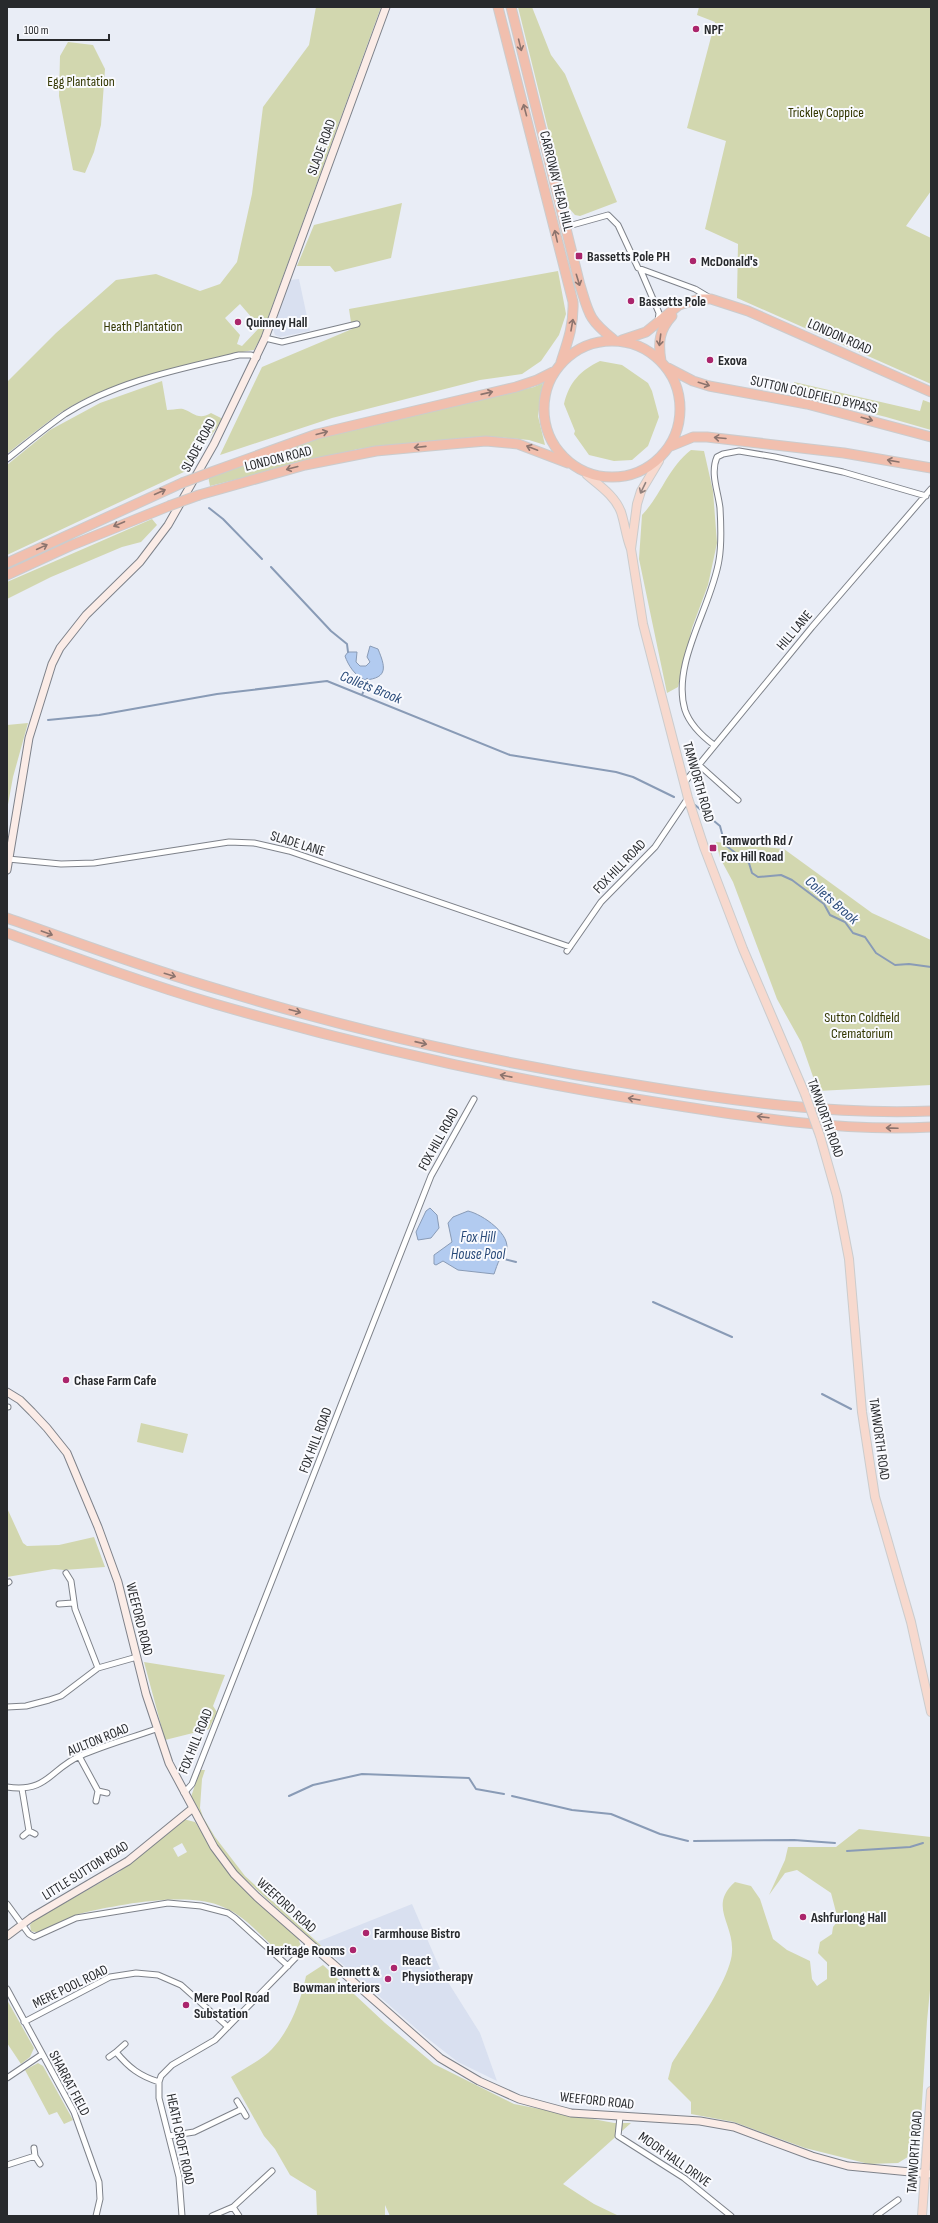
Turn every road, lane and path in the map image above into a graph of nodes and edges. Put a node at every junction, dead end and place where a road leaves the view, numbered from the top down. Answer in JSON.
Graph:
{"nodes":[{"id":1,"x":386,"y":7,"type":"edge"},
{"id":2,"x":498,"y":7,"type":"edge"},
{"id":3,"x":511,"y":7,"type":"edge"},
{"id":4,"x":565,"y":227,"type":"junction"},
{"id":5,"x":641,"y":271,"type":"junction"},
{"id":6,"x":711,"y":299,"type":"junction"},
{"id":7,"x":736,"y":308,"type":"junction"},
{"id":8,"x":658,"y":322,"type":"junction"},
{"id":9,"x":357,"y":324,"type":"dead end"},
{"id":10,"x":265,"y":338,"type":"junction"},
{"id":11,"x":617,"y":340,"type":"junction"},
{"id":12,"x":257,"y":358,"type":"junction"},
{"id":13,"x":661,"y":361,"type":"junction"},
{"id":14,"x":561,"y":362,"type":"junction"},
{"id":15,"x":668,"y":368,"type":"junction"},
{"id":16,"x":553,"y":372,"type":"junction"},
{"id":17,"x":931,"y":392,"type":"edge"},
{"id":18,"x":931,"y":437,"type":"edge"},
{"id":19,"x":671,"y":446,"type":"junction"},
{"id":20,"x":7,"y":459,"type":"edge"},
{"id":21,"x":659,"y":461,"type":"junction"},
{"id":22,"x":568,"y":463,"type":"junction"},
{"id":23,"x":931,"y":468,"type":"edge"},
{"id":24,"x":587,"y":475,"type":"junction"},
{"id":25,"x":931,"y":490,"type":"edge"},
{"id":26,"x":926,"y":496,"type":"junction"},
{"id":27,"x":631,"y":549,"type":"junction"},
{"id":28,"x":7,"y":563,"type":"edge"},
{"id":29,"x":7,"y":575,"type":"edge"},
{"id":30,"x":714,"y":745,"type":"junction"},
{"id":31,"x":699,"y":765,"type":"junction"},
{"id":32,"x":684,"y":783,"type":"junction"},
{"id":33,"x":688,"y":798,"type":"junction"},
{"id":34,"x":738,"y":800,"type":"dead end"},
{"id":35,"x":8,"y":859,"type":"edge"},
{"id":36,"x":7,"y":870,"type":"edge"},
{"id":37,"x":9,"y":919,"type":"edge"},
{"id":38,"x":8,"y":933,"type":"edge"},
{"id":39,"x":569,"y":949,"type":"joint"},
{"id":40,"x":474,"y":1099,"type":"dead end"},
{"id":41,"x":931,"y":1111,"type":"edge"},
{"id":42,"x":931,"y":1127,"type":"edge"},
{"id":43,"x":7,"y":1392,"type":"edge"},
{"id":44,"x":66,"y":1573,"type":"dead end"},
{"id":45,"x":73,"y":1603,"type":"junction"},
{"id":46,"x":58,"y":1604,"type":"dead end"},
{"id":47,"x":137,"y":1657,"type":"junction"},
{"id":48,"x":98,"y":1668,"type":"junction"},
{"id":49,"x":7,"y":1707,"type":"edge"},
{"id":50,"x":7,"y":1711,"type":"edge"},
{"id":51,"x":931,"y":1712,"type":"edge"},
{"id":52,"x":156,"y":1729,"type":"junction"},
{"id":53,"x":79,"y":1756,"type":"junction"},
{"id":54,"x":7,"y":1787,"type":"edge"},
{"id":55,"x":22,"y":1789,"type":"junction"},
{"id":56,"x":98,"y":1791,"type":"junction"},
{"id":57,"x":107,"y":1793,"type":"dead end"},
{"id":58,"x":184,"y":1793,"type":"junction"},
{"id":59,"x":96,"y":1801,"type":"dead end"},
{"id":60,"x":192,"y":1808,"type":"junction"},
{"id":61,"x":29,"y":1831,"type":"junction"},
{"id":62,"x":35,"y":1834,"type":"dead end"},
{"id":63,"x":23,"y":1836,"type":"dead end"},
{"id":64,"x":7,"y":1904,"type":"edge"},
{"id":65,"x":22,"y":1924,"type":"junction"},
{"id":66,"x":7,"y":1936,"type":"edge"},
{"id":67,"x":310,"y":1943,"type":"junction"},
{"id":68,"x":288,"y":1966,"type":"junction"},
{"id":69,"x":7,"y":1989,"type":"edge"},
{"id":70,"x":24,"y":2022,"type":"junction"},
{"id":71,"x":228,"y":2027,"type":"junction"},
{"id":72,"x":125,"y":2044,"type":"dead end"},
{"id":73,"x":116,"y":2052,"type":"junction"},
{"id":74,"x":41,"y":2055,"type":"junction"},
{"id":75,"x":109,"y":2057,"type":"dead end"},
{"id":76,"x":7,"y":2078,"type":"edge"},
{"id":77,"x":159,"y":2082,"type":"junction"},
{"id":78,"x":931,"y":2091,"type":"edge"},
{"id":79,"x":237,"y":2101,"type":"dead end"},
{"id":80,"x":242,"y":2109,"type":"junction"},
{"id":81,"x":246,"y":2116,"type":"dead end"},
{"id":82,"x":620,"y":2117,"type":"junction"},
{"id":83,"x":169,"y":2136,"type":"junction"},
{"id":84,"x":34,"y":2148,"type":"dead end"},
{"id":85,"x":35,"y":2156,"type":"junction"},
{"id":86,"x":40,"y":2164,"type":"dead end"},
{"id":87,"x":7,"y":2165,"type":"edge"},
{"id":88,"x":272,"y":2171,"type":"dead end"},
{"id":89,"x":928,"y":2174,"type":"edge"},
{"id":90,"x":898,"y":2200,"type":"dead end"},
{"id":91,"x":233,"y":2208,"type":"junction"},
{"id":92,"x":96,"y":2216,"type":"edge"},
{"id":93,"x":182,"y":2216,"type":"edge"},
{"id":94,"x":212,"y":2216,"type":"edge"},
{"id":95,"x":239,"y":2216,"type":"edge"},
{"id":96,"x":731,"y":2216,"type":"edge"},
{"id":97,"x":876,"y":2216,"type":"edge"},
{"id":98,"x":922,"y":2216,"type":"edge"}],
"edges":[{"from":1,"to":10,"type":"street","name":"SLADE ROAD"},
{"from":14,"to":2,"type":"highway","name":"CARROWAY HEAD HILL","one_way":true},
{"from":3,"to":4,"type":"highway","name":"CARROWAY HEAD HILL","one_way":true},
{"from":4,"to":5,"type":"street"},
{"from":4,"to":11,"type":"highway","name":"CARROWAY HEAD HILL","one_way":true},
{"from":5,"to":6,"type":"street","name":"LONDON ROAD"},
{"from":5,"to":8,"type":"street"},
{"from":6,"to":7,"type":"highway","name":"LONDON ROAD"},
{"from":6,"to":8,"type":"highway","name":"LONDON ROAD"},
{"from":7,"to":13,"type":"highway","name":"LONDON ROAD","one_way":true},
{"from":7,"to":17,"type":"highway","name":"LONDON ROAD"},
{"from":8,"to":11,"type":"highway","name":"LONDON ROAD"},
{"from":9,"to":10,"type":"street"},
{"from":10,"to":12,"type":"street","name":"SLADE ROAD"},
{"from":11,"to":13,"type":"highway"},
{"from":11,"to":14,"type":"highway"},
{"from":12,"to":20,"type":"street"},
{"from":12,"to":35,"type":"street","name":"SLADE ROAD"},
{"from":13,"to":15,"type":"highway"},
{"from":14,"to":16,"type":"highway"},
{"from":15,"to":18,"type":"highway","name":"SUTTON COLDFIELD BYPASS","one_way":true},
{"from":15,"to":19,"type":"highway"},
{"from":16,"to":22,"type":"highway"},
{"from":28,"to":16,"type":"highway","name":"LONDON ROAD","one_way":true,"bridge":true},
{"from":19,"to":21,"type":"highway"},
{"from":23,"to":19,"type":"highway","one_way":true},
{"from":21,"to":24,"type":"highway"},
{"from":21,"to":27,"type":"main road","name":"TAMWORTH ROAD","one_way":true},
{"from":22,"to":24,"type":"highway"},
{"from":22,"to":29,"type":"highway","name":"LONDON ROAD","one_way":true,"bridge":true},
{"from":24,"to":27,"type":"main road","name":"TAMWORTH ROAD"},
{"from":25,"to":26,"type":"street","name":"HILL LANE"},
{"from":26,"to":30,"type":"street","name":"HILL LANE"},
{"from":26,"to":30,"type":"street","name":"TAMWORTH ROAD"},
{"from":27,"to":32,"type":"main road","name":"TAMWORTH ROAD"},
{"from":30,"to":31,"type":"street","name":"HILL LANE"},
{"from":31,"to":32,"type":"street","name":"HILL LANE"},
{"from":31,"to":34,"type":"street"},
{"from":32,"to":33,"type":"main road","name":"TAMWORTH ROAD"},
{"from":33,"to":39,"type":"street","name":"FOX HILL ROAD"},
{"from":33,"to":51,"type":"main road","name":"TAMWORTH ROAD","bridge":true},
{"from":35,"to":36,"type":"street","name":"SLADE ROAD"},
{"from":35,"to":39,"type":"street","name":"SLADE LANE"},
{"from":37,"to":41,"type":"highway","one_way":true},
{"from":42,"to":38,"type":"highway","one_way":true},
{"from":40,"to":58,"type":"street","name":"FOX HILL ROAD"},
{"from":43,"to":47,"type":"street","name":"WEEFORD ROAD"},
{"from":44,"to":45,"type":"street"},
{"from":45,"to":46,"type":"street"},
{"from":45,"to":48,"type":"street"},
{"from":47,"to":48,"type":"street"},
{"from":47,"to":52,"type":"street","name":"WEEFORD ROAD"},
{"from":48,"to":49,"type":"street"},
{"from":49,"to":50,"type":"street"},
{"from":52,"to":53,"type":"street","name":"AULTON ROAD"},
{"from":52,"to":58,"type":"street","name":"WEEFORD ROAD"},
{"from":53,"to":55,"type":"street","name":"AULTON ROAD"},
{"from":53,"to":56,"type":"street"},
{"from":54,"to":55,"type":"street","name":"AULTON ROAD"},
{"from":55,"to":61,"type":"street"},
{"from":56,"to":57,"type":"street"},
{"from":56,"to":59,"type":"street"},
{"from":58,"to":60,"type":"street","name":"WEEFORD ROAD"},
{"from":60,"to":65,"type":"street","name":"LITTLE SUTTON ROAD"},
{"from":60,"to":67,"type":"street","name":"WEEFORD ROAD"},
{"from":61,"to":62,"type":"street"},
{"from":61,"to":63,"type":"street"},
{"from":64,"to":65,"type":"street"},
{"from":65,"to":66,"type":"street","name":"LITTLE SUTTON ROAD"},
{"from":65,"to":68,"type":"street"},
{"from":67,"to":68,"type":"street","name":"HEATH CROFT ROAD"},
{"from":67,"to":82,"type":"street","name":"WEEFORD ROAD"},
{"from":68,"to":71,"type":"street","name":"HEATH CROFT ROAD"},
{"from":69,"to":70,"type":"street","name":"SHARRAT FIELD"},
{"from":70,"to":71,"type":"street","name":"MERE POOL ROAD"},
{"from":70,"to":74,"type":"street","name":"SHARRAT FIELD"},
{"from":71,"to":77,"type":"street","name":"HEATH CROFT ROAD"},
{"from":72,"to":73,"type":"street"},
{"from":73,"to":75,"type":"street"},
{"from":73,"to":77,"type":"street"},
{"from":74,"to":76,"type":"street"},
{"from":74,"to":92,"type":"street","name":"SHARRAT FIELD"},
{"from":77,"to":83,"type":"street","name":"HEATH CROFT ROAD"},
{"from":78,"to":89,"type":"main road","name":"TAMWORTH ROAD"},
{"from":79,"to":80,"type":"street"},
{"from":80,"to":81,"type":"street"},
{"from":80,"to":83,"type":"street"},
{"from":82,"to":89,"type":"street","name":"WEEFORD ROAD"},
{"from":82,"to":96,"type":"street","name":"MOOR HALL DRIVE"},
{"from":83,"to":93,"type":"street","name":"HEATH CROFT ROAD"},
{"from":84,"to":85,"type":"street"},
{"from":85,"to":86,"type":"street"},
{"from":85,"to":87,"type":"street"},
{"from":88,"to":91,"type":"street"},
{"from":89,"to":98,"type":"main road","name":"TAMWORTH ROAD"},
{"from":90,"to":97,"type":"street"},
{"from":91,"to":94,"type":"street"},
{"from":91,"to":95,"type":"street"}]}
